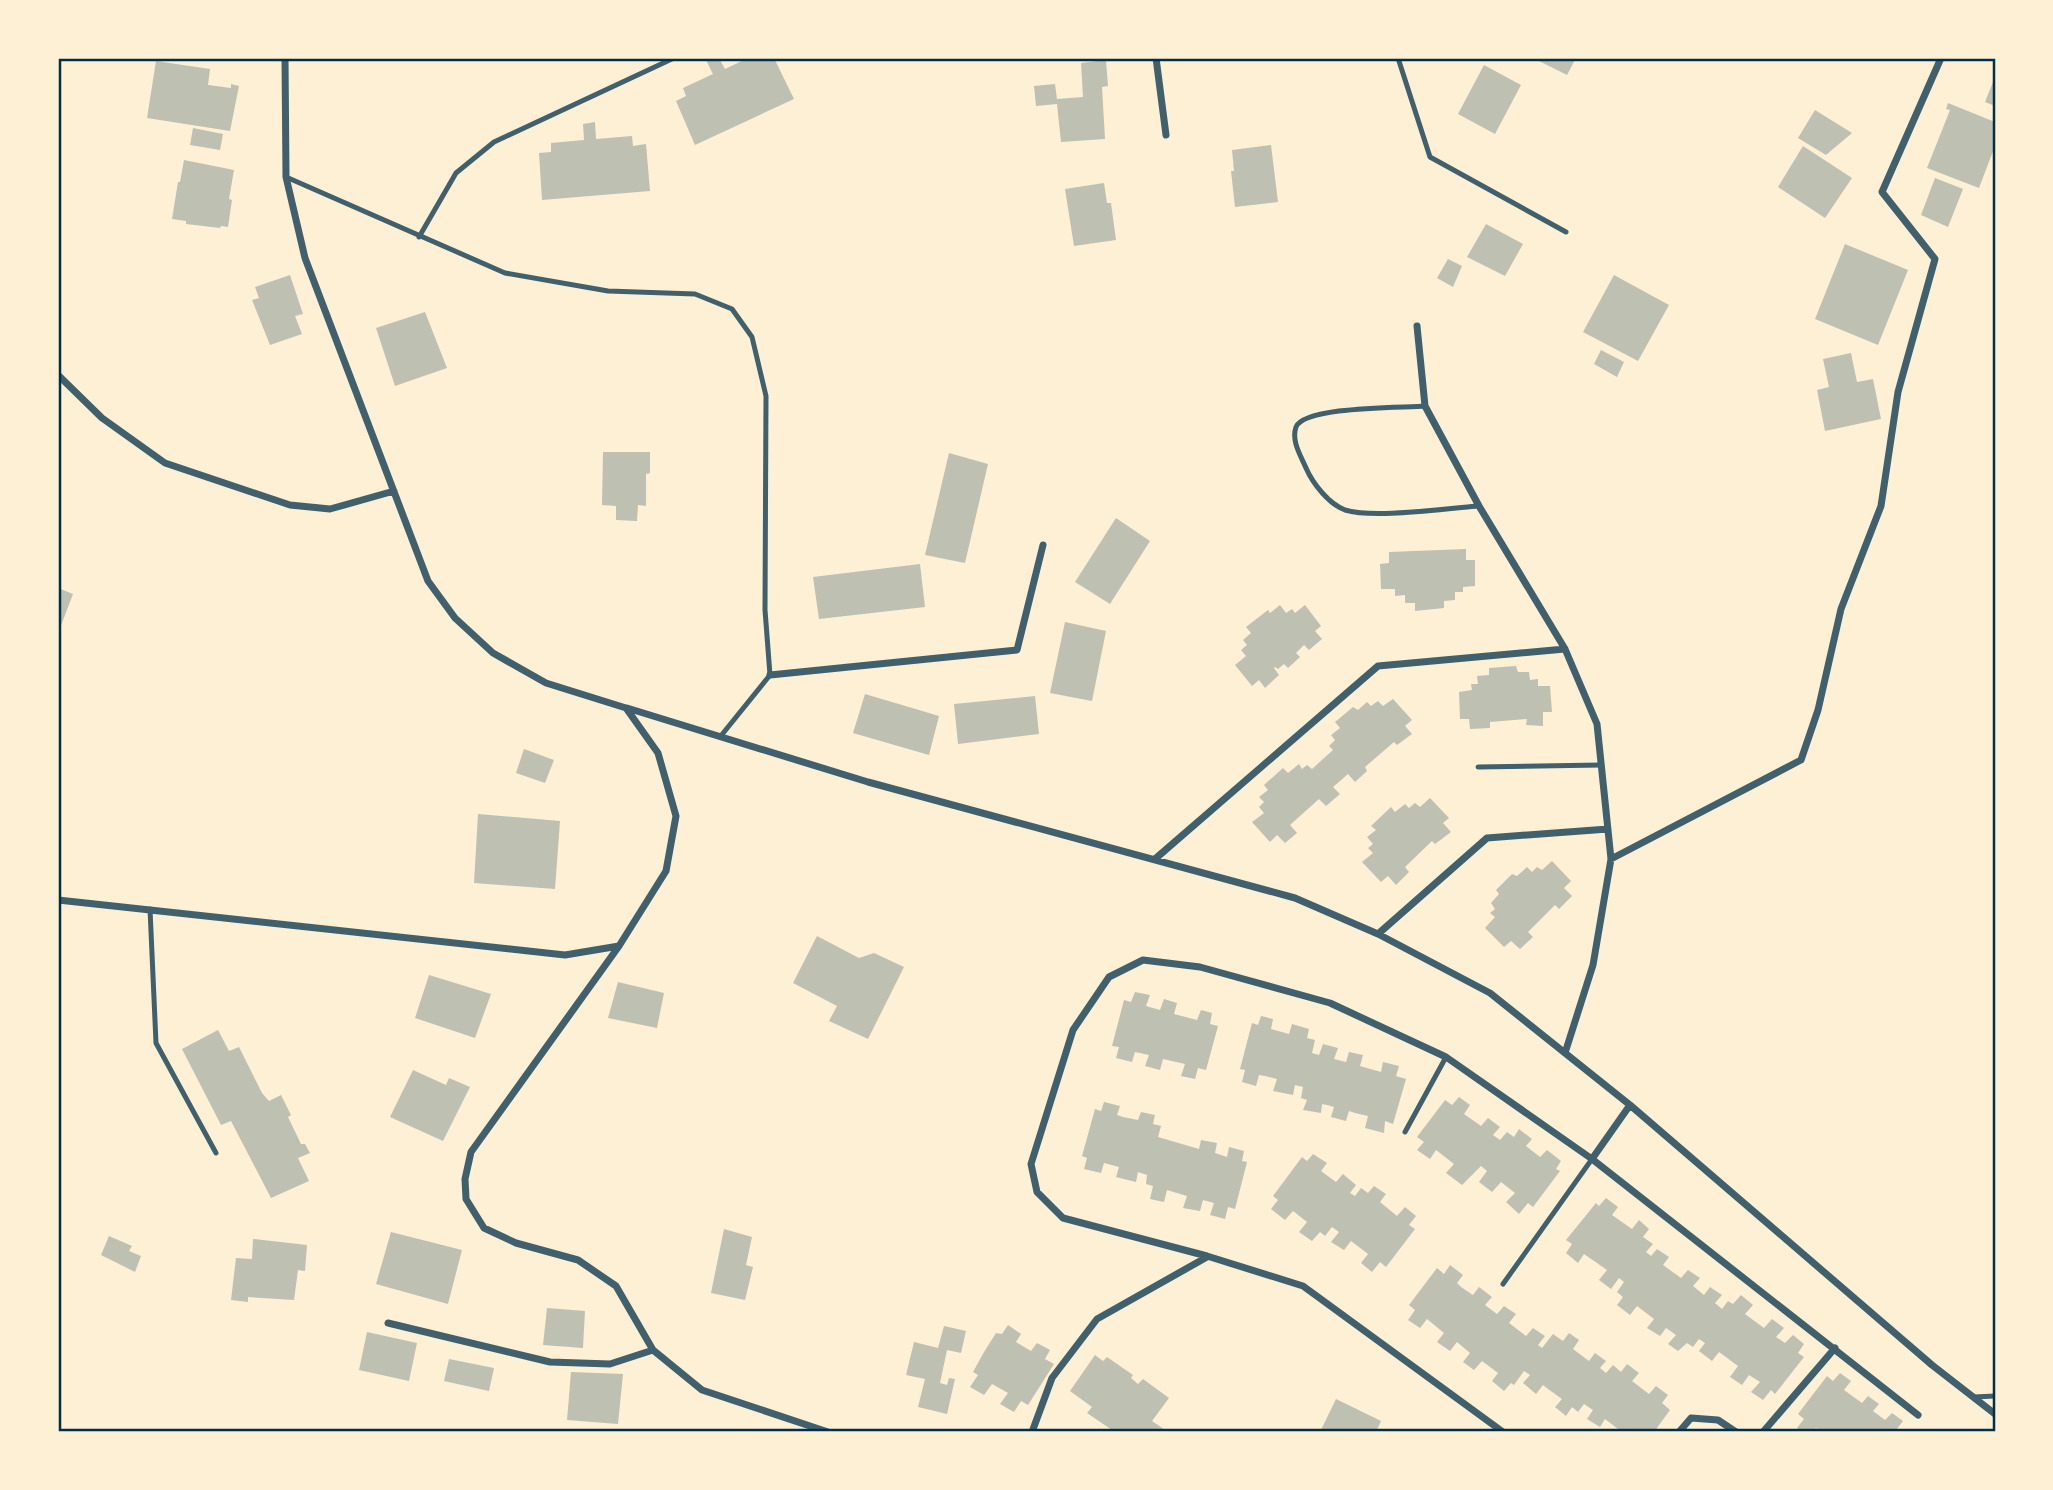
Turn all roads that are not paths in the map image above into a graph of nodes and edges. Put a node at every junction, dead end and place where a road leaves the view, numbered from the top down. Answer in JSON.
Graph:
{"nodes":[{"id":1,"x":285,"y":58,"type":"edge"},
{"id":2,"x":674,"y":58,"type":"edge"},
{"id":3,"x":1156,"y":58,"type":"edge"},
{"id":4,"x":1398,"y":58,"type":"edge"},
{"id":5,"x":1941,"y":58,"type":"edge"},
{"id":6,"x":1166,"y":135,"type":"dead end"},
{"id":7,"x":286,"y":177,"type":"junction"},
{"id":8,"x":1566,"y":232,"type":"dead end"},
{"id":9,"x":419,"y":237,"type":"junction"},
{"id":10,"x":1417,"y":326,"type":"dead end"},
{"id":11,"x":58,"y":375,"type":"edge"},
{"id":12,"x":1425,"y":406,"type":"junction"},
{"id":13,"x":394,"y":491,"type":"junction"},
{"id":14,"x":1479,"y":506,"type":"junction"},
{"id":15,"x":1043,"y":545,"type":"dead end"},
{"id":16,"x":1565,"y":649,"type":"junction"},
{"id":17,"x":770,"y":675,"type":"junction"},
{"id":18,"x":626,"y":708,"type":"junction"},
{"id":19,"x":720,"y":737,"type":"junction"},
{"id":20,"x":1601,"y":765,"type":"junction"},
{"id":21,"x":1478,"y":767,"type":"dead end"},
{"id":22,"x":1608,"y":829,"type":"junction"},
{"id":23,"x":1155,"y":859,"type":"junction"},
{"id":24,"x":1611,"y":859,"type":"junction"},
{"id":25,"x":58,"y":900,"type":"edge"},
{"id":26,"x":150,"y":909,"type":"junction"},
{"id":27,"x":1378,"y":934,"type":"junction"},
{"id":28,"x":619,"y":946,"type":"junction"},
{"id":29,"x":1564,"y":1053,"type":"junction"},
{"id":30,"x":1446,"y":1058,"type":"junction"},
{"id":31,"x":1630,"y":1105,"type":"junction"},
{"id":32,"x":1405,"y":1132,"type":"dead end"},
{"id":33,"x":216,"y":1153,"type":"dead end"},
{"id":34,"x":1592,"y":1159,"type":"junction"},
{"id":35,"x":1207,"y":1256,"type":"junction"},
{"id":36,"x":1503,"y":1284,"type":"dead end"},
{"id":37,"x":388,"y":1323,"type":"dead end"},
{"id":38,"x":1835,"y":1348,"type":"junction"},
{"id":39,"x":653,"y":1350,"type":"junction"},
{"id":40,"x":1995,"y":1396,"type":"edge"},
{"id":41,"x":1974,"y":1397,"type":"junction"},
{"id":42,"x":1995,"y":1414,"type":"edge"},
{"id":43,"x":1918,"y":1415,"type":"dead end"},
{"id":44,"x":828,"y":1432,"type":"edge"},
{"id":45,"x":1032,"y":1432,"type":"edge"},
{"id":46,"x":1503,"y":1432,"type":"edge"},
{"id":47,"x":1679,"y":1432,"type":"edge"},
{"id":48,"x":1736,"y":1432,"type":"edge"},
{"id":49,"x":1763,"y":1432,"type":"edge"}],
"edges":[{"from":1,"to":7,"type":"street"},
{"from":2,"to":9,"type":"lane"},
{"from":3,"to":6,"type":"street"},
{"from":4,"to":8,"type":"lane"},
{"from":5,"to":24,"type":"street"},
{"from":7,"to":9,"type":"lane"},
{"from":7,"to":13,"type":"street"},
{"from":9,"to":17,"type":"lane"},
{"from":10,"to":12,"type":"street"},
{"from":11,"to":13,"type":"street"},
{"from":12,"to":14,"type":"street"},
{"from":12,"to":14,"type":"lane"},
{"from":13,"to":18,"type":"street"},
{"from":14,"to":16,"type":"street"},
{"from":15,"to":17,"type":"street"},
{"from":16,"to":20,"type":"street"},
{"from":16,"to":23,"type":"street"},
{"from":17,"to":19,"type":"lane"},
{"from":18,"to":19,"type":"street"},
{"from":18,"to":28,"type":"street"},
{"from":19,"to":23,"type":"street"},
{"from":20,"to":21,"type":"lane"},
{"from":20,"to":22,"type":"street"},
{"from":22,"to":24,"type":"street"},
{"from":22,"to":27,"type":"street"},
{"from":23,"to":27,"type":"street"},
{"from":24,"to":29,"type":"street"},
{"from":25,"to":26,"type":"street"},
{"from":26,"to":28,"type":"street"},
{"from":26,"to":33,"type":"lane"},
{"from":27,"to":29,"type":"street"},
{"from":28,"to":39,"type":"street"},
{"from":29,"to":31,"type":"street"},
{"from":30,"to":32,"type":"lane"},
{"from":30,"to":34,"type":"street"},
{"from":30,"to":35,"type":"street"},
{"from":31,"to":34,"type":"street"},
{"from":31,"to":41,"type":"street"},
{"from":34,"to":36,"type":"lane"},
{"from":34,"to":38,"type":"street"},
{"from":35,"to":45,"type":"street"},
{"from":35,"to":46,"type":"street"},
{"from":37,"to":39,"type":"street"},
{"from":38,"to":43,"type":"street"},
{"from":38,"to":49,"type":"street"},
{"from":39,"to":44,"type":"street"},
{"from":40,"to":41,"type":"lane"},
{"from":41,"to":42,"type":"street"},
{"from":47,"to":48,"type":"street"}]}
